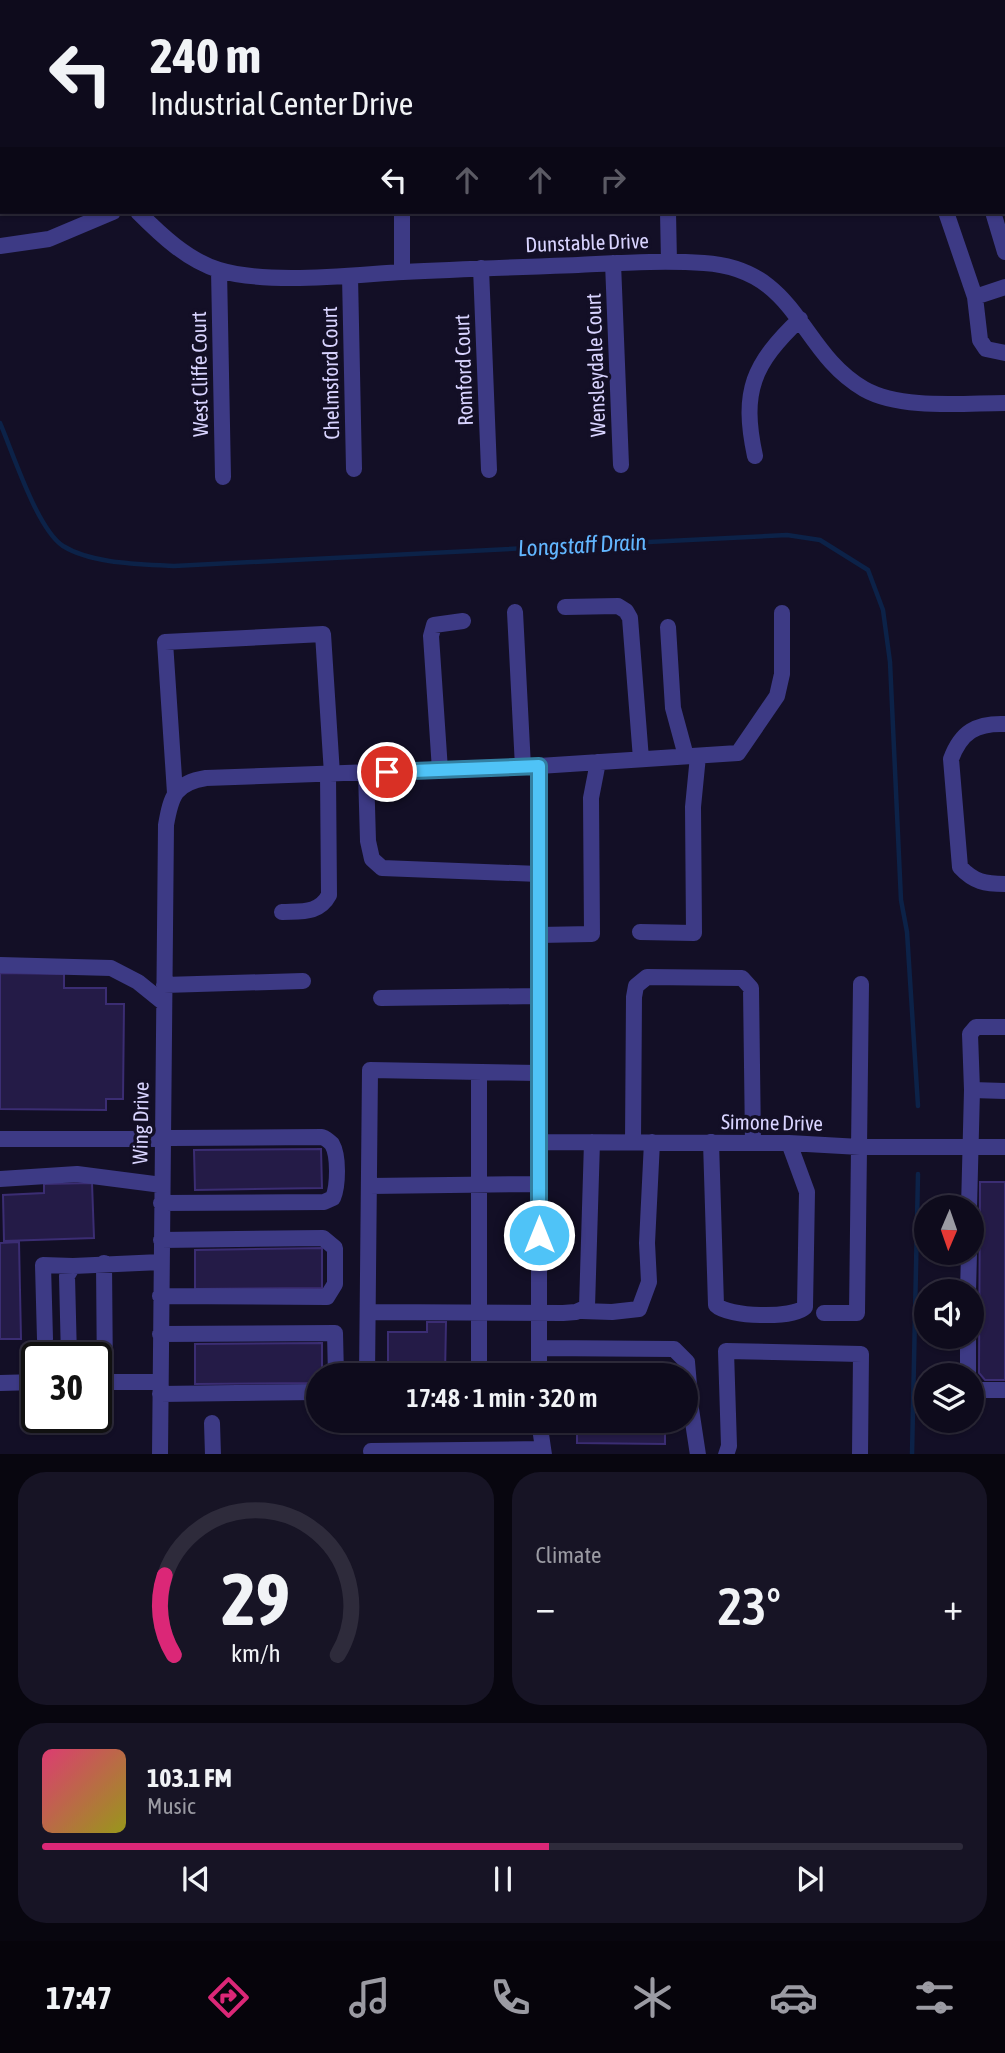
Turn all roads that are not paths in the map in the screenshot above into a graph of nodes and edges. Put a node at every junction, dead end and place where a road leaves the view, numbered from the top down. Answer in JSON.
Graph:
{"nodes":[{"id":1,"x":108,"y":214,"type":"edge"},
{"id":2,"x":140,"y":214,"type":"edge"},
{"id":3,"x":402,"y":214,"type":"edge"},
{"id":4,"x":668,"y":214,"type":"edge"},
{"id":5,"x":947,"y":214,"type":"edge"},
{"id":6,"x":994,"y":214,"type":"edge"},
{"id":7,"x":0,"y":246,"type":"edge"},
{"id":8,"x":1005,"y":252,"type":"edge"},
{"id":9,"x":669,"y":262,"type":"junction"},
{"id":10,"x":613,"y":263,"type":"junction"},
{"id":11,"x":481,"y":268,"type":"junction"},
{"id":12,"x":219,"y":270,"type":"junction"},
{"id":13,"x":402,"y":272,"type":"junction"},
{"id":14,"x":349,"y":276,"type":"junction"},
{"id":15,"x":1005,"y":288,"type":"edge"},
{"id":16,"x":975,"y":296,"type":"junction"},
{"id":17,"x":800,"y":319,"type":"junction"},
{"id":18,"x":1005,"y":353,"type":"edge"},
{"id":19,"x":1005,"y":403,"type":"edge"},
{"id":20,"x":755,"y":456,"type":"dead end"},
{"id":21,"x":621,"y":465,"type":"dead end"},
{"id":22,"x":354,"y":469,"type":"dead end"},
{"id":23,"x":489,"y":470,"type":"dead end"},
{"id":24,"x":223,"y":477,"type":"dead end"},
{"id":25,"x":565,"y":607,"type":"dead end"},
{"id":26,"x":514,"y":612,"type":"dead end"},
{"id":27,"x":782,"y":614,"type":"dead end"},
{"id":28,"x":463,"y":621,"type":"dead end"},
{"id":29,"x":668,"y":627,"type":"dead end"},
{"id":30,"x":1005,"y":723,"type":"edge"},
{"id":31,"x":692,"y":756,"type":"junction"},
{"id":32,"x":641,"y":760,"type":"junction"},
{"id":33,"x":598,"y":762,"type":"junction"},
{"id":34,"x":531,"y":766,"type":"junction"},
{"id":35,"x":440,"y":770,"type":"junction"},
{"id":36,"x":366,"y":772,"type":"junction"},
{"id":37,"x":330,"y":774,"type":"junction"},
{"id":38,"x":175,"y":793,"type":"junction"},
{"id":39,"x":539,"y":874,"type":"junction"},
{"id":40,"x":1005,"y":884,"type":"edge"},
{"id":41,"x":282,"y":912,"type":"dead end"},
{"id":42,"x":640,"y":932,"type":"dead end"},
{"id":43,"x":539,"y":935,"type":"junction"},
{"id":44,"x":0,"y":965,"type":"edge"},
{"id":45,"x":303,"y":981,"type":"dead end"},
{"id":46,"x":860,"y":984,"type":"dead end"},
{"id":47,"x":164,"y":985,"type":"junction"},
{"id":48,"x":539,"y":996,"type":"junction"},
{"id":49,"x":381,"y":998,"type":"dead end"},
{"id":50,"x":164,"y":1003,"type":"junction"},
{"id":51,"x":1005,"y":1027,"type":"edge"},
{"id":52,"x":479,"y":1072,"type":"junction"},
{"id":53,"x":539,"y":1073,"type":"junction"},
{"id":54,"x":972,"y":1090,"type":"junction"},
{"id":55,"x":1005,"y":1091,"type":"edge"},
{"id":56,"x":0,"y":1139,"type":"edge"},
{"id":57,"x":162,"y":1139,"type":"junction"},
{"id":58,"x":538,"y":1142,"type":"junction"},
{"id":59,"x":592,"y":1142,"type":"junction"},
{"id":60,"x":633,"y":1142,"type":"junction"},
{"id":61,"x":652,"y":1142,"type":"junction"},
{"id":62,"x":711,"y":1142,"type":"junction"},
{"id":63,"x":752,"y":1143,"type":"junction"},
{"id":64,"x":789,"y":1143,"type":"junction"},
{"id":65,"x":860,"y":1147,"type":"junction"},
{"id":66,"x":970,"y":1147,"type":"junction"},
{"id":67,"x":1005,"y":1147,"type":"edge"},
{"id":68,"x":0,"y":1179,"type":"edge"},
{"id":69,"x":538,"y":1184,"type":"junction"},
{"id":70,"x":162,"y":1185,"type":"junction"},
{"id":71,"x":480,"y":1185,"type":"junction"},
{"id":72,"x":369,"y":1186,"type":"junction"},
{"id":73,"x":969,"y":1195,"type":"edge"},
{"id":74,"x":161,"y":1203,"type":"junction"},
{"id":75,"x":161,"y":1240,"type":"junction"},
{"id":76,"x":161,"y":1262,"type":"junction"},
{"id":77,"x":104,"y":1263,"type":"junction"},
{"id":78,"x":73,"y":1266,"type":"junction"},
{"id":79,"x":160,"y":1296,"type":"junction"},
{"id":80,"x":539,"y":1311,"type":"junction"},
{"id":81,"x":582,"y":1311,"type":"junction"},
{"id":82,"x":368,"y":1312,"type":"junction"},
{"id":83,"x":480,"y":1312,"type":"junction"},
{"id":84,"x":824,"y":1313,"type":"dead end"},
{"id":85,"x":160,"y":1334,"type":"junction"},
{"id":86,"x":45,"y":1339,"type":"dead end"},
{"id":87,"x":69,"y":1342,"type":"edge"},
{"id":88,"x":102,"y":1342,"type":"edge"},
{"id":89,"x":539,"y":1348,"type":"junction"},
{"id":90,"x":336,"y":1363,"type":"edge"},
{"id":91,"x":367,"y":1363,"type":"edge"},
{"id":92,"x":479,"y":1363,"type":"edge"},
{"id":93,"x":539,"y":1363,"type":"edge"},
{"id":94,"x":21,"y":1382,"type":"edge"},
{"id":95,"x":0,"y":1383,"type":"edge"},
{"id":96,"x":112,"y":1383,"type":"edge"},
{"id":97,"x":160,"y":1388,"type":"junction"},
{"id":98,"x":984,"y":1390,"type":"edge"},
{"id":99,"x":1005,"y":1390,"type":"edge"},
{"id":100,"x":306,"y":1392,"type":"edge"},
{"id":101,"x":212,"y":1423,"type":"dead end"},
{"id":102,"x":541,"y":1433,"type":"edge"},
{"id":103,"x":371,"y":1451,"type":"dead end"},
{"id":104,"x":508,"y":1452,"type":"edge"},
{"id":105,"x":543,"y":1452,"type":"edge"},
{"id":106,"x":160,"y":1454,"type":"edge"},
{"id":107,"x":213,"y":1454,"type":"edge"},
{"id":108,"x":698,"y":1454,"type":"edge"},
{"id":109,"x":726,"y":1454,"type":"edge"},
{"id":110,"x":860,"y":1454,"type":"edge"}],
"edges":[{"from":1,"to":7,"type":"street"},
{"from":2,"to":12,"type":"street","name":"Dunstable Drive"},
{"from":3,"to":13,"type":"street"},
{"from":4,"to":9,"type":"street"},
{"from":5,"to":16,"type":"street"},
{"from":6,"to":8,"type":"street"},
{"from":9,"to":10,"type":"street","name":"Dunstable Drive"},
{"from":9,"to":17,"type":"street","name":"Dunstable Drive"},
{"from":10,"to":11,"type":"street","name":"Dunstable Drive"},
{"from":10,"to":21,"type":"street","name":"Wensleydale Court"},
{"from":11,"to":13,"type":"street","name":"Dunstable Drive"},
{"from":11,"to":23,"type":"street","name":"Romford Court"},
{"from":12,"to":14,"type":"street","name":"Dunstable Drive"},
{"from":12,"to":24,"type":"street","name":"West Cliffe Court"},
{"from":13,"to":14,"type":"street","name":"Dunstable Drive"},
{"from":14,"to":22,"type":"street","name":"Chelmsford Court"},
{"from":15,"to":16,"type":"street"},
{"from":16,"to":18,"type":"street"},
{"from":17,"to":19,"type":"street","name":"Dunstable Drive"},
{"from":17,"to":20,"type":"street"},
{"from":25,"to":32,"type":"street"},
{"from":26,"to":34,"type":"street"},
{"from":27,"to":31,"type":"street"},
{"from":28,"to":35,"type":"street"},
{"from":29,"to":31,"type":"street"},
{"from":30,"to":40,"type":"street"},
{"from":31,"to":32,"type":"street"},
{"from":31,"to":42,"type":"street"},
{"from":32,"to":33,"type":"street"},
{"from":33,"to":34,"type":"street"},
{"from":33,"to":43,"type":"street"},
{"from":34,"to":35,"type":"street"},
{"from":34,"to":39,"type":"street"},
{"from":35,"to":36,"type":"street"},
{"from":36,"to":37,"type":"street"},
{"from":36,"to":39,"type":"street"},
{"from":37,"to":38,"type":"street"},
{"from":37,"to":38,"type":"street","name":"Wing Drive"},
{"from":37,"to":41,"type":"street"},
{"from":38,"to":47,"type":"street","name":"Wing Drive"},
{"from":39,"to":43,"type":"street"},
{"from":43,"to":48,"type":"street"},
{"from":44,"to":50,"type":"street"},
{"from":45,"to":47,"type":"street"},
{"from":46,"to":65,"type":"street"},
{"from":47,"to":50,"type":"street","name":"Wing Drive"},
{"from":48,"to":49,"type":"street"},
{"from":48,"to":53,"type":"street"},
{"from":50,"to":57,"type":"street","name":"Wing Drive"},
{"from":51,"to":54,"type":"street"},
{"from":52,"to":53,"type":"street"},
{"from":52,"to":71,"type":"street"},
{"from":52,"to":72,"type":"street"},
{"from":53,"to":58,"type":"street"},
{"from":54,"to":55,"type":"street"},
{"from":54,"to":66,"type":"street"},
{"from":56,"to":57,"type":"street"},
{"from":57,"to":70,"type":"street","name":"Wing Drive"},
{"from":57,"to":74,"type":"street"},
{"from":58,"to":59,"type":"street","name":"Simone Drive"},
{"from":58,"to":69,"type":"street"},
{"from":59,"to":60,"type":"street","name":"Simone Drive"},
{"from":59,"to":81,"type":"street"},
{"from":60,"to":61,"type":"street","name":"Simone Drive"},
{"from":60,"to":63,"type":"street"},
{"from":61,"to":62,"type":"street","name":"Simone Drive"},
{"from":61,"to":81,"type":"street"},
{"from":62,"to":63,"type":"street","name":"Simone Drive"},
{"from":62,"to":64,"type":"street"},
{"from":63,"to":64,"type":"street","name":"Simone Drive"},
{"from":64,"to":65,"type":"street","name":"Simone Drive"},
{"from":65,"to":66,"type":"street","name":"Simone Drive"},
{"from":65,"to":84,"type":"street"},
{"from":66,"to":67,"type":"street","name":"Simone Drive"},
{"from":66,"to":73,"type":"street"},
{"from":68,"to":70,"type":"street"},
{"from":69,"to":71,"type":"street"},
{"from":69,"to":80,"type":"street"},
{"from":70,"to":74,"type":"street","name":"Wing Drive"},
{"from":71,"to":72,"type":"street"},
{"from":71,"to":83,"type":"street"},
{"from":72,"to":82,"type":"street"},
{"from":74,"to":75,"type":"street","name":"Wing Drive"},
{"from":75,"to":76,"type":"street","name":"Wing Drive"},
{"from":75,"to":79,"type":"street"},
{"from":76,"to":77,"type":"street"},
{"from":76,"to":79,"type":"street","name":"Wing Drive"},
{"from":77,"to":78,"type":"street"},
{"from":77,"to":88,"type":"street"},
{"from":78,"to":86,"type":"street"},
{"from":78,"to":87,"type":"street"},
{"from":79,"to":85,"type":"street","name":"Wing Drive"},
{"from":80,"to":81,"type":"street"},
{"from":80,"to":83,"type":"street"},
{"from":80,"to":89,"type":"street"},
{"from":82,"to":83,"type":"street"},
{"from":82,"to":91,"type":"street"},
{"from":83,"to":92,"type":"street"},
{"from":85,"to":90,"type":"street"},
{"from":85,"to":97,"type":"street","name":"Wing Drive"},
{"from":89,"to":93,"type":"street"},
{"from":89,"to":108,"type":"street"},
{"from":94,"to":95,"type":"street"},
{"from":96,"to":97,"type":"street"},
{"from":97,"to":100,"type":"street"},
{"from":97,"to":106,"type":"street","name":"Wing Drive"},
{"from":98,"to":99,"type":"street"},
{"from":101,"to":107,"type":"street"},
{"from":102,"to":105,"type":"street"},
{"from":103,"to":104,"type":"street"},
{"from":104,"to":105,"type":"street"},
{"from":109,"to":110,"type":"street"}]}
